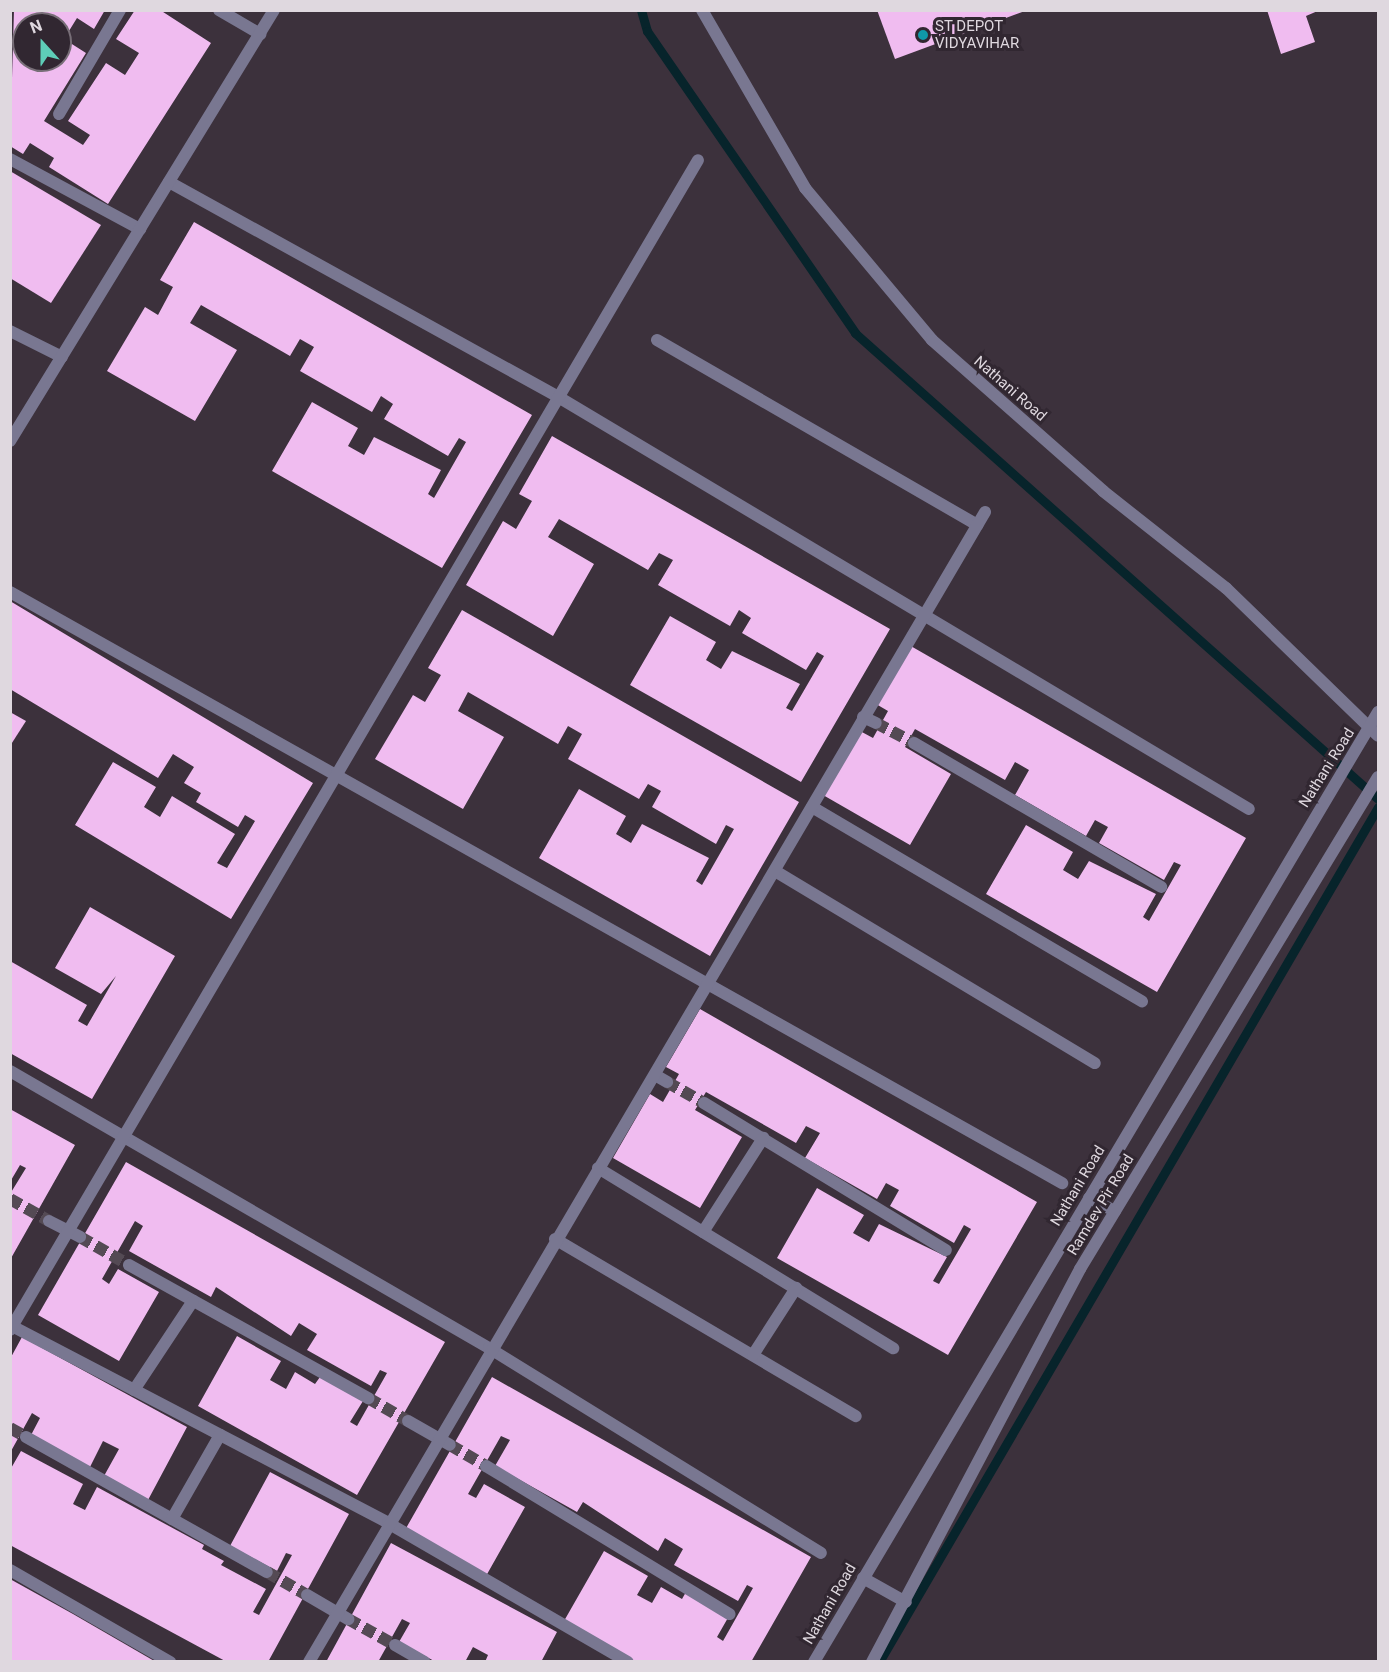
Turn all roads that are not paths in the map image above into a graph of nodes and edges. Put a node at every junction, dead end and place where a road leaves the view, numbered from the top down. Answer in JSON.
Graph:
{"nodes":[{"id":1,"x":120,"y":10,"type":"edge"},
{"id":2,"x":219,"y":10,"type":"edge"},
{"id":3,"x":274,"y":10,"type":"edge"},
{"id":4,"x":702,"y":10,"type":"edge"},
{"id":5,"x":260,"y":34,"type":"junction"},
{"id":6,"x":59,"y":114,"type":"dead end"},
{"id":7,"x":10,"y":159,"type":"edge"},
{"id":8,"x":698,"y":160,"type":"dead end"},
{"id":9,"x":169,"y":182,"type":"junction"},
{"id":10,"x":140,"y":229,"type":"junction"},
{"id":11,"x":10,"y":331,"type":"edge"},
{"id":12,"x":657,"y":340,"type":"dead end"},
{"id":13,"x":62,"y":357,"type":"junction"},
{"id":14,"x":560,"y":398,"type":"junction"},
{"id":15,"x":10,"y":441,"type":"edge"},
{"id":16,"x":985,"y":512,"type":"dead end"},
{"id":17,"x":977,"y":525,"type":"junction"},
{"id":18,"x":10,"y":592,"type":"edge"},
{"id":19,"x":923,"y":611,"type":"junction"},
{"id":20,"x":1378,"y":712,"type":"edge"},
{"id":21,"x":863,"y":717,"type":"junction"},
{"id":22,"x":876,"y":723,"type":"tunnel mouth"},
{"id":23,"x":1374,"y":732,"type":"edge"},
{"id":24,"x":914,"y":742,"type":"tunnel mouth"},
{"id":25,"x":340,"y":773,"type":"junction"},
{"id":26,"x":1378,"y":777,"type":"edge"},
{"id":27,"x":812,"y":807,"type":"junction"},
{"id":28,"x":1249,"y":809,"type":"dead end"},
{"id":29,"x":775,"y":871,"type":"junction"},
{"id":30,"x":1161,"y":887,"type":"dead end"},
{"id":31,"x":710,"y":987,"type":"junction"},
{"id":32,"x":1142,"y":1001,"type":"dead end"},
{"id":33,"x":1095,"y":1063,"type":"dead end"},
{"id":34,"x":10,"y":1071,"type":"edge"},
{"id":35,"x":655,"y":1075,"type":"junction"},
{"id":36,"x":667,"y":1082,"type":"tunnel mouth"},
{"id":37,"x":704,"y":1103,"type":"tunnel mouth"},
{"id":38,"x":124,"y":1138,"type":"junction"},
{"id":39,"x":763,"y":1138,"type":"junction"},
{"id":40,"x":598,"y":1168,"type":"junction"},
{"id":41,"x":1062,"y":1183,"type":"dead end"},
{"id":42,"x":1089,"y":1198,"type":"junction"},
{"id":43,"x":1115,"y":1211,"type":"junction"},
{"id":44,"x":49,"y":1221,"type":"tunnel mouth"},
{"id":45,"x":703,"y":1232,"type":"junction"},
{"id":46,"x":75,"y":1234,"type":"junction"},
{"id":47,"x":555,"y":1239,"type":"junction"},
{"id":48,"x":946,"y":1250,"type":"dead end"},
{"id":49,"x":129,"y":1265,"type":"tunnel mouth"},
{"id":50,"x":795,"y":1288,"type":"junction"},
{"id":51,"x":193,"y":1300,"type":"junction"},
{"id":52,"x":11,"y":1327,"type":"edge"},
{"id":53,"x":489,"y":1348,"type":"junction"},
{"id":54,"x":893,"y":1348,"type":"dead end"},
{"id":55,"x":753,"y":1355,"type":"junction"},
{"id":56,"x":134,"y":1390,"type":"junction"},
{"id":57,"x":368,"y":1398,"type":"tunnel mouth"},
{"id":58,"x":856,"y":1416,"type":"dead end"},
{"id":59,"x":408,"y":1421,"type":"tunnel mouth"},
{"id":60,"x":220,"y":1435,"type":"junction"},
{"id":61,"x":26,"y":1437,"type":"tunnel mouth"},
{"id":62,"x":437,"y":1438,"type":"junction"},
{"id":63,"x":450,"y":1445,"type":"tunnel mouth"},
{"id":64,"x":486,"y":1466,"type":"tunnel mouth"},
{"id":65,"x":172,"y":1519,"type":"junction"},
{"id":66,"x":388,"y":1523,"type":"junction"},
{"id":67,"x":821,"y":1552,"type":"dead end"},
{"id":68,"x":10,"y":1570,"type":"edge"},
{"id":69,"x":267,"y":1572,"type":"tunnel mouth"},
{"id":70,"x":863,"y":1578,"type":"junction"},
{"id":71,"x":307,"y":1595,"type":"tunnel mouth"},
{"id":72,"x":906,"y":1602,"type":"junction"},
{"id":73,"x":729,"y":1614,"type":"dead end"},
{"id":74,"x":342,"y":1616,"type":"junction"},
{"id":75,"x":396,"y":1645,"type":"tunnel mouth"},
{"id":76,"x":170,"y":1662,"type":"edge"},
{"id":77,"x":309,"y":1662,"type":"edge"},
{"id":78,"x":424,"y":1662,"type":"edge"},
{"id":79,"x":628,"y":1662,"type":"edge"},
{"id":80,"x":814,"y":1662,"type":"edge"},
{"id":81,"x":872,"y":1662,"type":"edge"}],
"edges":[{"from":1,"to":6,"type":"street"},
{"from":2,"to":5,"type":"street"},
{"from":3,"to":5,"type":"street"},
{"from":4,"to":23,"type":"street","name":"Nathani Road"},
{"from":5,"to":9,"type":"street"},
{"from":7,"to":10,"type":"street"},
{"from":8,"to":14,"type":"street"},
{"from":9,"to":10,"type":"street"},
{"from":9,"to":14,"type":"street"},
{"from":10,"to":13,"type":"street"},
{"from":11,"to":13,"type":"street"},
{"from":12,"to":17,"type":"street"},
{"from":13,"to":15,"type":"street"},
{"from":14,"to":19,"type":"street"},
{"from":14,"to":25,"type":"street"},
{"from":16,"to":17,"type":"street"},
{"from":17,"to":19,"type":"street"},
{"from":18,"to":25,"type":"street"},
{"from":19,"to":21,"type":"street"},
{"from":19,"to":28,"type":"street"},
{"from":20,"to":23,"type":"street","name":"Nathani Road"},
{"from":21,"to":22,"type":"street"},
{"from":21,"to":27,"type":"street"},
{"from":23,"to":42,"type":"street","name":"Nathani Road"},
{"from":24,"to":30,"type":"street"},
{"from":25,"to":31,"type":"street"},
{"from":25,"to":38,"type":"street"},
{"from":26,"to":43,"type":"street","name":"Ramdev Pir Road"},
{"from":27,"to":29,"type":"street"},
{"from":27,"to":32,"type":"street"},
{"from":29,"to":31,"type":"street"},
{"from":29,"to":33,"type":"street"},
{"from":31,"to":35,"type":"street"},
{"from":31,"to":41,"type":"street"},
{"from":34,"to":38,"type":"street"},
{"from":35,"to":36,"type":"street"},
{"from":35,"to":40,"type":"street"},
{"from":37,"to":39,"type":"street"},
{"from":38,"to":46,"type":"street"},
{"from":38,"to":53,"type":"street"},
{"from":39,"to":45,"type":"street"},
{"from":39,"to":48,"type":"street"},
{"from":40,"to":45,"type":"street"},
{"from":40,"to":47,"type":"street"},
{"from":42,"to":43,"type":"street"},
{"from":42,"to":70,"type":"street","name":"Nathani Road"},
{"from":43,"to":72,"type":"street","name":"Ramdev Pir Road"},
{"from":44,"to":46,"type":"street"},
{"from":45,"to":50,"type":"street"},
{"from":46,"to":52,"type":"street"},
{"from":47,"to":53,"type":"street"},
{"from":47,"to":55,"type":"street"},
{"from":49,"to":51,"type":"street"},
{"from":50,"to":54,"type":"street"},
{"from":50,"to":55,"type":"street"},
{"from":51,"to":56,"type":"street"},
{"from":51,"to":57,"type":"street"},
{"from":52,"to":56,"type":"street"},
{"from":53,"to":62,"type":"street"},
{"from":53,"to":67,"type":"street"},
{"from":55,"to":58,"type":"street"},
{"from":56,"to":60,"type":"street"},
{"from":59,"to":62,"type":"street"},
{"from":60,"to":65,"type":"street"},
{"from":60,"to":66,"type":"street"},
{"from":61,"to":65,"type":"street"},
{"from":62,"to":63,"type":"street"},
{"from":62,"to":66,"type":"street"},
{"from":64,"to":73,"type":"street"},
{"from":65,"to":69,"type":"street"},
{"from":66,"to":74,"type":"street"},
{"from":66,"to":79,"type":"street"},
{"from":68,"to":76,"type":"street"},
{"from":70,"to":72,"type":"street"},
{"from":70,"to":80,"type":"street","name":"Nathani Road"},
{"from":71,"to":74,"type":"street"},
{"from":72,"to":81,"type":"street","name":"Ramdev Pir Road"},
{"from":74,"to":77,"type":"street"},
{"from":75,"to":78,"type":"street"}]}
